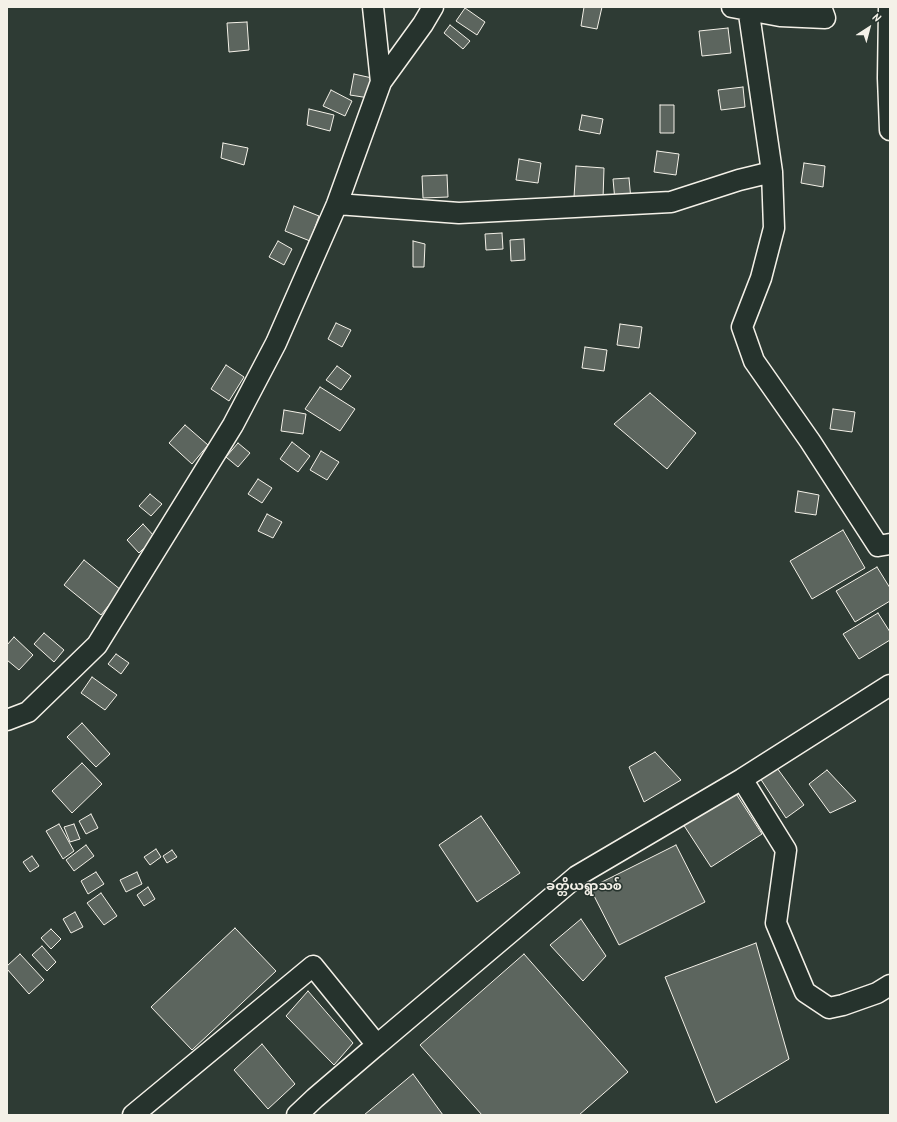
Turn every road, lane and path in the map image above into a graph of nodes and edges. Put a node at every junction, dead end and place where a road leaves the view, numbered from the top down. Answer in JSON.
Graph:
{"nodes":[{"id":1,"x":373,"y":7,"type":"edge"},
{"id":2,"x":433,"y":7,"type":"edge"},
{"id":3,"x":821,"y":7,"type":"edge"},
{"id":4,"x":889,"y":7,"type":"edge"},
{"id":5,"x":743,"y":8,"type":"edge"},
{"id":6,"x":381,"y":82,"type":"junction"},
{"id":7,"x":890,"y":130,"type":"edge"},
{"id":8,"x":772,"y":172,"type":"junction"},
{"id":9,"x":337,"y":204,"type":"junction"},
{"id":10,"x":890,"y":544,"type":"edge"},
{"id":11,"x":890,"y":684,"type":"edge"},
{"id":12,"x":7,"y":720,"type":"edge"},
{"id":13,"x":742,"y":779,"type":"junction"},
{"id":14,"x":890,"y":985,"type":"edge"},
{"id":15,"x":377,"y":1045,"type":"junction"},
{"id":16,"x":133,"y":1115,"type":"edge"},
{"id":17,"x":297,"y":1115,"type":"edge"}],
"edges":[{"from":1,"to":6,"type":"street"},
{"from":2,"to":6,"type":"street"},
{"from":3,"to":5,"type":"street"},
{"from":4,"to":7,"type":"street"},
{"from":5,"to":8,"type":"street"},
{"from":6,"to":9,"type":"street"},
{"from":8,"to":9,"type":"street"},
{"from":8,"to":10,"type":"street"},
{"from":9,"to":12,"type":"street"},
{"from":11,"to":13,"type":"street"},
{"from":13,"to":14,"type":"street"},
{"from":13,"to":15,"type":"street"},
{"from":15,"to":16,"type":"street"},
{"from":15,"to":17,"type":"street"}]}
